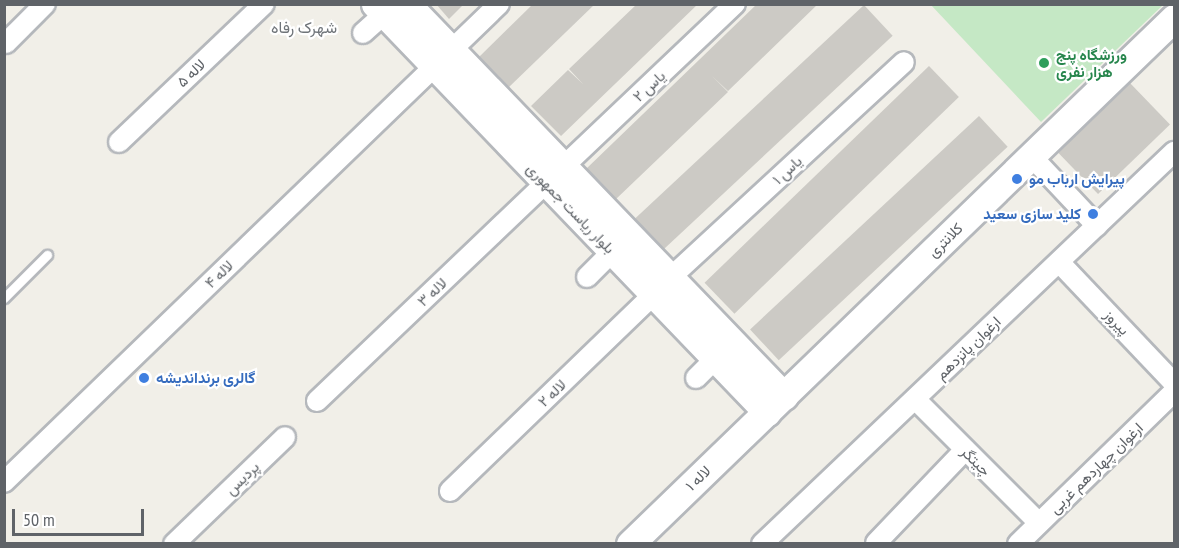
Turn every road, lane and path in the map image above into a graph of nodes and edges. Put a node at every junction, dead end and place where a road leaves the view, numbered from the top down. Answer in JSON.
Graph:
{"nodes":[{"id":1,"x":45,"y":4,"type":"edge"},
{"id":2,"x":264,"y":4,"type":"edge"},
{"id":3,"x":499,"y":4,"type":"edge"},
{"id":4,"x":735,"y":4,"type":"edge"},
{"id":5,"x":389,"y":8,"type":"edge"},
{"id":6,"x":1174,"y":18,"type":"edge"},
{"id":7,"x":363,"y":33,"type":"dead end"},
{"id":8,"x":6,"y":43,"type":"edge"},
{"id":9,"x":904,"y":62,"type":"dead end"},
{"id":10,"x":450,"y":66,"type":"junction"},
{"id":11,"x":119,"y":142,"type":"dead end"},
{"id":12,"x":1174,"y":152,"type":"edge"},
{"id":13,"x":1031,"y":156,"type":"junction"},
{"id":14,"x":555,"y":175,"type":"junction"},
{"id":15,"x":1097,"y":226,"type":"junction"},
{"id":16,"x":612,"y":252,"type":"junction"},
{"id":17,"x":47,"y":255,"type":"dead end"},
{"id":18,"x":1059,"y":262,"type":"junction"},
{"id":19,"x":587,"y":277,"type":"dead end"},
{"id":20,"x":662,"y":286,"type":"junction"},
{"id":21,"x":4,"y":298,"type":"edge"},
{"id":22,"x":728,"y":346,"type":"junction"},
{"id":23,"x":696,"y":378,"type":"dead end"},
{"id":24,"x":1174,"y":383,"type":"edge"},
{"id":25,"x":1174,"y":392,"type":"edge"},
{"id":26,"x":915,"y":399,"type":"junction"},
{"id":27,"x":317,"y":401,"type":"dead end"},
{"id":28,"x":775,"y":404,"type":"junction"},
{"id":29,"x":285,"y":437,"type":"dead end"},
{"id":30,"x":965,"y":450,"type":"junction"},
{"id":31,"x":4,"y":482,"type":"edge"},
{"id":32,"x":450,"y":491,"type":"dead end"},
{"id":33,"x":1039,"y":523,"type":"junction"},
{"id":34,"x":771,"y":540,"type":"edge"},
{"id":35,"x":174,"y":543,"type":"edge"},
{"id":36,"x":630,"y":543,"type":"edge"},
{"id":37,"x":876,"y":543,"type":"edge"},
{"id":38,"x":1018,"y":543,"type":"edge"}],
"edges":[{"from":1,"to":8,"type":"street"},
{"from":2,"to":11,"type":"street","name":"لاله ۵"},
{"from":3,"to":10,"type":"street","name":"لاله ۴"},
{"from":4,"to":14,"type":"street","name":"یاس ۲"},
{"from":5,"to":7,"type":"street"},
{"from":5,"to":10,"type":"street","name":"بلوار ریاست جمهوری"},
{"from":6,"to":13,"type":"street","name":"کلانتری"},
{"from":9,"to":20,"type":"street","name":"یاس ۱"},
{"from":10,"to":14,"type":"street","name":"بلوار ریاست جمهوری"},
{"from":10,"to":31,"type":"street","name":"لاله ۴"},
{"from":12,"to":15,"type":"street","name":"ارغوان پانزدهم"},
{"from":13,"to":15,"type":"street"},
{"from":13,"to":28,"type":"street","name":"کلانتری"},
{"from":14,"to":16,"type":"street","name":"بلوار ریاست جمهوری"},
{"from":14,"to":20,"type":"street","name":"بلوار ریاست جمهوری"},
{"from":14,"to":27,"type":"street","name":"لاله ۳"},
{"from":15,"to":18,"type":"street","name":"ارغوان پانزدهم"},
{"from":16,"to":19,"type":"street"},
{"from":16,"to":20,"type":"street","name":"بلوار ریاست جمهوری"},
{"from":17,"to":21,"type":"lane"},
{"from":18,"to":24,"type":"street","name":"پیروز"},
{"from":18,"to":26,"type":"street","name":"ارغوان پانزدهم"},
{"from":20,"to":22,"type":"street","name":"بلوار ریاست جمهوری"},
{"from":20,"to":32,"type":"street","name":"لاله ۲"},
{"from":22,"to":23,"type":"street"},
{"from":22,"to":28,"type":"street","name":"بلوار ریاست جمهوری"},
{"from":25,"to":33,"type":"street","name":"ارغوان چهاردهم غربی"},
{"from":26,"to":30,"type":"street","name":"چیتگر"},
{"from":26,"to":34,"type":"street","name":"ارغوان پانزدهم"},
{"from":28,"to":36,"type":"street","name":"لاله ۱"},
{"from":29,"to":35,"type":"street","name":"پردیس"},
{"from":30,"to":33,"type":"street","name":"چیتگر"},
{"from":30,"to":37,"type":"street"},
{"from":33,"to":38,"type":"street","name":"ارغوان چهاردهم غربی"}]}
